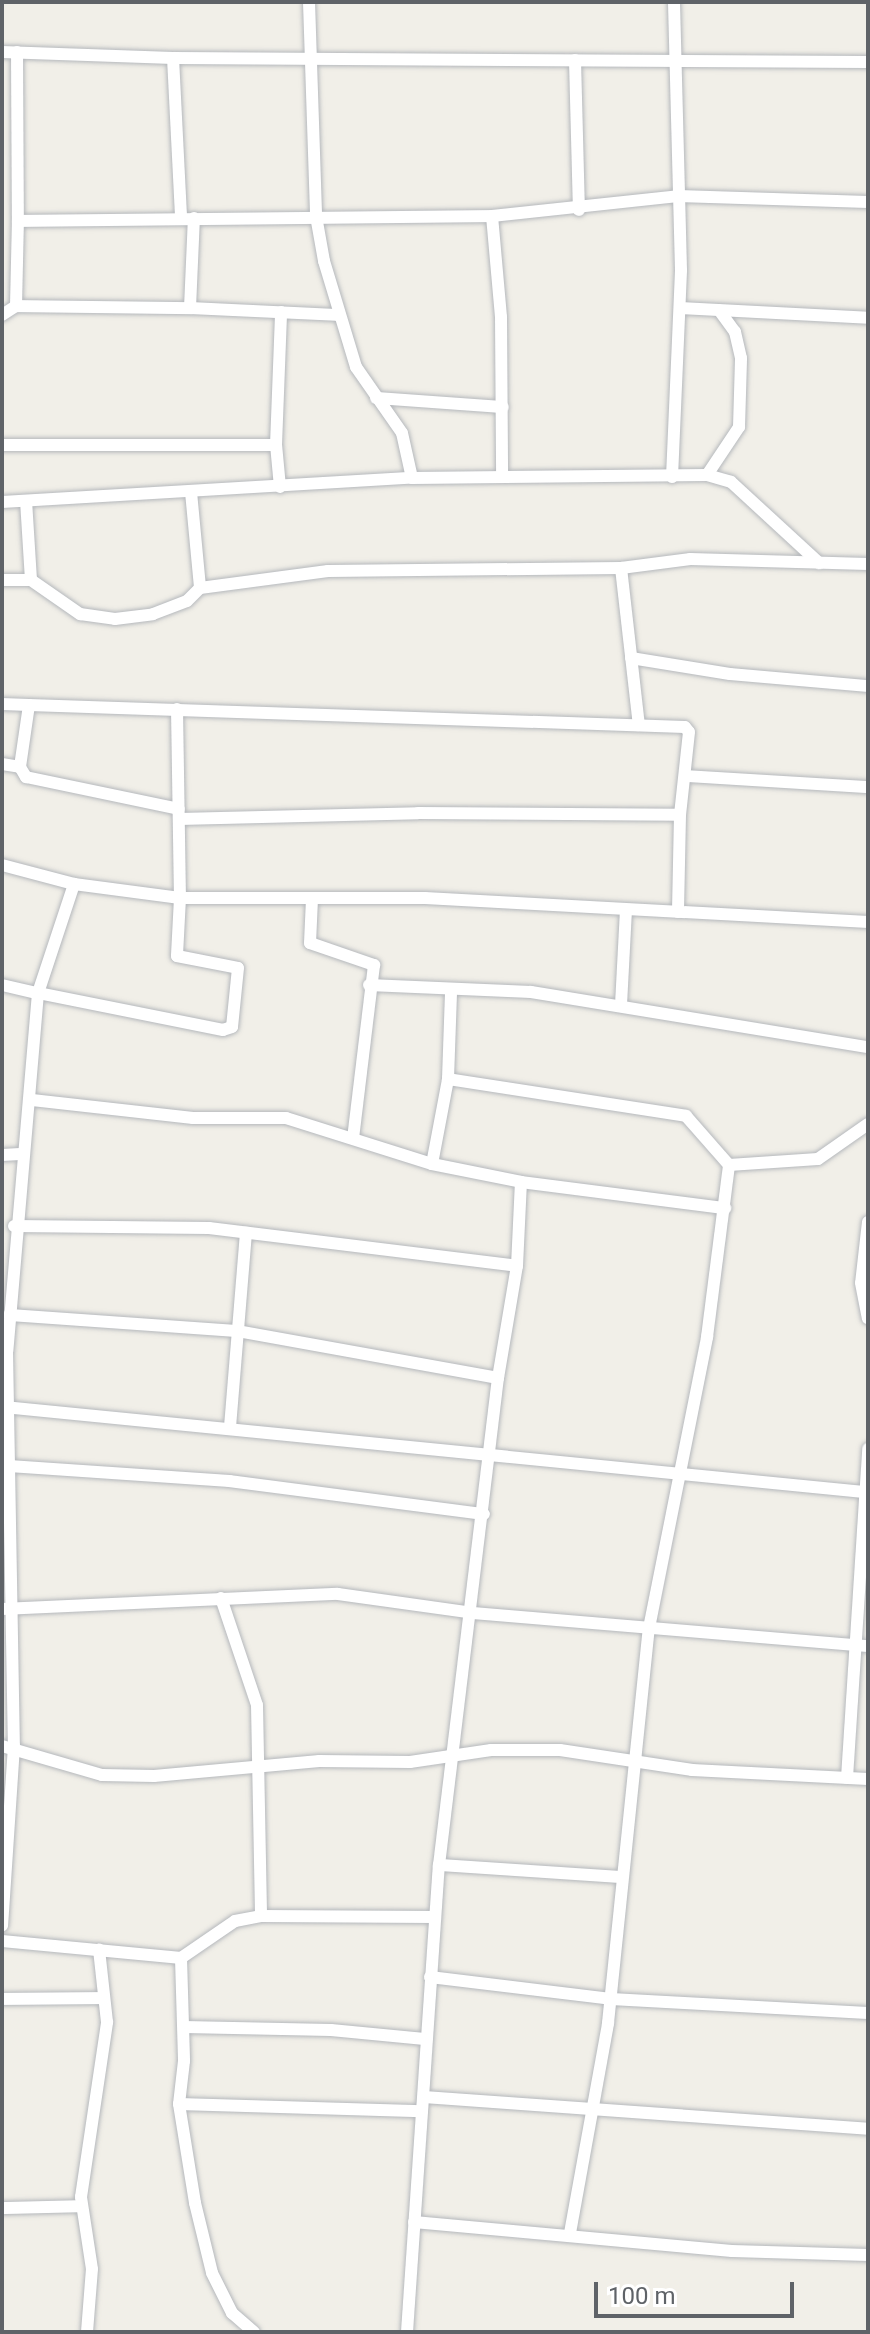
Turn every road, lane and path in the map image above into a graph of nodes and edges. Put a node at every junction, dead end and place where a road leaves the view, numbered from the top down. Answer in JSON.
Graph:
{"nodes":[{"id":1,"x":309,"y":2,"type":"edge"},
{"id":2,"x":674,"y":2,"type":"edge"},
{"id":3,"x":2,"y":52,"type":"edge"},
{"id":4,"x":17,"y":52,"type":"junction"},
{"id":5,"x":677,"y":57,"type":"junction"},
{"id":6,"x":173,"y":58,"type":"junction"},
{"id":7,"x":310,"y":58,"type":"junction"},
{"id":8,"x":575,"y":60,"type":"junction"},
{"id":9,"x":868,"y":62,"type":"edge"},
{"id":10,"x":678,"y":196,"type":"junction"},
{"id":11,"x":868,"y":202,"type":"edge"},
{"id":12,"x":579,"y":210,"type":"junction"},
{"id":13,"x":316,"y":216,"type":"junction"},
{"id":14,"x":492,"y":216,"type":"junction"},
{"id":15,"x":187,"y":218,"type":"junction"},
{"id":16,"x":18,"y":221,"type":"junction"},
{"id":17,"x":16,"y":306,"type":"junction"},
{"id":18,"x":190,"y":308,"type":"junction"},
{"id":19,"x":680,"y":308,"type":"junction"},
{"id":20,"x":719,"y":310,"type":"junction"},
{"id":21,"x":281,"y":312,"type":"junction"},
{"id":22,"x":2,"y":315,"type":"edge"},
{"id":23,"x":336,"y":315,"type":"junction"},
{"id":24,"x":868,"y":318,"type":"edge"},
{"id":25,"x":376,"y":398,"type":"junction"},
{"id":26,"x":503,"y":407,"type":"junction"},
{"id":27,"x":2,"y":445,"type":"edge"},
{"id":28,"x":276,"y":445,"type":"junction"},
{"id":29,"x":502,"y":475,"type":"junction"},
{"id":30,"x":707,"y":475,"type":"junction"},
{"id":31,"x":672,"y":477,"type":"junction"},
{"id":32,"x":412,"y":478,"type":"junction"},
{"id":33,"x":280,"y":487,"type":"junction"},
{"id":34,"x":191,"y":492,"type":"junction"},
{"id":35,"x":26,"y":501,"type":"junction"},
{"id":36,"x":2,"y":502,"type":"edge"},
{"id":37,"x":819,"y":563,"type":"junction"},
{"id":38,"x":868,"y":564,"type":"edge"},
{"id":39,"x":621,"y":568,"type":"junction"},
{"id":40,"x":2,"y":580,"type":"edge"},
{"id":41,"x":31,"y":580,"type":"junction"},
{"id":42,"x":200,"y":588,"type":"junction"},
{"id":43,"x":631,"y":658,"type":"junction"},
{"id":44,"x":868,"y":686,"type":"edge"},
{"id":45,"x":2,"y":704,"type":"edge"},
{"id":46,"x":29,"y":705,"type":"junction"},
{"id":47,"x":177,"y":709,"type":"junction"},
{"id":48,"x":639,"y":725,"type":"junction"},
{"id":49,"x":2,"y":764,"type":"edge"},
{"id":50,"x":20,"y":767,"type":"junction"},
{"id":51,"x":686,"y":776,"type":"junction"},
{"id":52,"x":868,"y":787,"type":"edge"},
{"id":53,"x":179,"y":814,"type":"junction"},
{"id":54,"x":680,"y":815,"type":"junction"},
{"id":55,"x":2,"y":865,"type":"edge"},
{"id":56,"x":74,"y":884,"type":"junction"},
{"id":57,"x":180,"y":898,"type":"junction"},
{"id":58,"x":312,"y":899,"type":"junction"},
{"id":59,"x":626,"y":910,"type":"junction"},
{"id":60,"x":678,"y":912,"type":"junction"},
{"id":61,"x":868,"y":922,"type":"edge"},
{"id":62,"x":2,"y":985,"type":"edge"},
{"id":63,"x":369,"y":985,"type":"junction"},
{"id":64,"x":451,"y":991,"type":"junction"},
{"id":65,"x":38,"y":993,"type":"junction"},
{"id":66,"x":621,"y":1005,"type":"junction"},
{"id":67,"x":868,"y":1047,"type":"edge"},
{"id":68,"x":448,"y":1079,"type":"junction"},
{"id":69,"x":32,"y":1100,"type":"junction"},
{"id":70,"x":868,"y":1124,"type":"edge"},
{"id":71,"x":353,"y":1138,"type":"junction"},
{"id":72,"x":20,"y":1154,"type":"junction"},
{"id":73,"x":2,"y":1155,"type":"edge"},
{"id":74,"x":432,"y":1164,"type":"junction"},
{"id":75,"x":729,"y":1165,"type":"junction"},
{"id":76,"x":521,"y":1182,"type":"junction"},
{"id":77,"x":725,"y":1208,"type":"junction"},
{"id":78,"x":868,"y":1222,"type":"edge"},
{"id":79,"x":14,"y":1226,"type":"junction"},
{"id":80,"x":246,"y":1233,"type":"junction"},
{"id":81,"x":517,"y":1266,"type":"junction"},
{"id":82,"x":864,"y":1284,"type":"edge"},
{"id":83,"x":9,"y":1315,"type":"junction"},
{"id":84,"x":868,"y":1318,"type":"edge"},
{"id":85,"x":237,"y":1331,"type":"junction"},
{"id":86,"x":498,"y":1378,"type":"junction"},
{"id":87,"x":5,"y":1407,"type":"edge"},
{"id":88,"x":230,"y":1427,"type":"junction"},
{"id":89,"x":868,"y":1449,"type":"edge"},
{"id":90,"x":492,"y":1454,"type":"junction"},
{"id":91,"x":9,"y":1466,"type":"junction"},
{"id":92,"x":678,"y":1476,"type":"junction"},
{"id":93,"x":864,"y":1492,"type":"junction"},
{"id":94,"x":484,"y":1514,"type":"junction"},
{"id":95,"x":865,"y":1529,"type":"edge"},
{"id":96,"x":221,"y":1598,"type":"junction"},
{"id":97,"x":5,"y":1609,"type":"edge"},
{"id":98,"x":473,"y":1613,"type":"junction"},
{"id":99,"x":649,"y":1628,"type":"junction"},
{"id":100,"x":862,"y":1646,"type":"edge"},
{"id":101,"x":8,"y":1746,"type":"edge"},
{"id":102,"x":451,"y":1756,"type":"junction"},
{"id":103,"x":635,"y":1761,"type":"junction"},
{"id":104,"x":260,"y":1766,"type":"junction"},
{"id":105,"x":847,"y":1778,"type":"junction"},
{"id":106,"x":868,"y":1779,"type":"edge"},
{"id":107,"x":439,"y":1865,"type":"junction"},
{"id":108,"x":622,"y":1877,"type":"junction"},
{"id":109,"x":3,"y":1893,"type":"edge"},
{"id":110,"x":261,"y":1916,"type":"junction"},
{"id":111,"x":435,"y":1917,"type":"junction"},
{"id":112,"x":2,"y":1926,"type":"edge"},
{"id":113,"x":2,"y":1941,"type":"edge"},
{"id":114,"x":99,"y":1949,"type":"junction"},
{"id":115,"x":181,"y":1958,"type":"junction"},
{"id":116,"x":430,"y":1977,"type":"junction"},
{"id":117,"x":103,"y":1998,"type":"junction"},
{"id":118,"x":2,"y":1999,"type":"edge"},
{"id":119,"x":611,"y":1999,"type":"junction"},
{"id":120,"x":868,"y":2013,"type":"edge"},
{"id":121,"x":184,"y":2027,"type":"junction"},
{"id":122,"x":425,"y":2039,"type":"junction"},
{"id":123,"x":179,"y":2104,"type":"junction"},
{"id":124,"x":423,"y":2104,"type":"junction"},
{"id":125,"x":595,"y":2110,"type":"junction"},
{"id":126,"x":868,"y":2129,"type":"edge"},
{"id":127,"x":82,"y":2206,"type":"junction"},
{"id":128,"x":2,"y":2208,"type":"edge"},
{"id":129,"x":414,"y":2222,"type":"junction"},
{"id":130,"x":570,"y":2233,"type":"junction"},
{"id":131,"x":868,"y":2255,"type":"edge"},
{"id":132,"x":87,"y":2332,"type":"edge"},
{"id":133,"x":254,"y":2332,"type":"edge"},
{"id":134,"x":407,"y":2332,"type":"edge"}],
"edges":[{"from":1,"to":7,"type":"street"},
{"from":2,"to":5,"type":"street"},
{"from":3,"to":4,"type":"street"},
{"from":4,"to":6,"type":"street"},
{"from":4,"to":16,"type":"street"},
{"from":5,"to":8,"type":"street"},
{"from":5,"to":9,"type":"street"},
{"from":5,"to":10,"type":"street"},
{"from":6,"to":7,"type":"street"},
{"from":6,"to":15,"type":"street"},
{"from":7,"to":8,"type":"street"},
{"from":7,"to":13,"type":"street"},
{"from":8,"to":12,"type":"street"},
{"from":10,"to":11,"type":"street"},
{"from":10,"to":12,"type":"street"},
{"from":10,"to":19,"type":"street"},
{"from":12,"to":14,"type":"street"},
{"from":13,"to":14,"type":"street"},
{"from":13,"to":15,"type":"street"},
{"from":13,"to":23,"type":"street"},
{"from":14,"to":26,"type":"street"},
{"from":15,"to":16,"type":"street"},
{"from":15,"to":18,"type":"street"},
{"from":16,"to":17,"type":"street"},
{"from":17,"to":18,"type":"street"},
{"from":17,"to":22,"type":"street"},
{"from":18,"to":21,"type":"street"},
{"from":19,"to":20,"type":"street"},
{"from":19,"to":31,"type":"street"},
{"from":20,"to":24,"type":"street"},
{"from":20,"to":30,"type":"street"},
{"from":21,"to":23,"type":"street"},
{"from":21,"to":28,"type":"street"},
{"from":23,"to":25,"type":"street"},
{"from":25,"to":26,"type":"street"},
{"from":25,"to":32,"type":"street"},
{"from":26,"to":29,"type":"street"},
{"from":27,"to":28,"type":"street"},
{"from":28,"to":33,"type":"street"},
{"from":29,"to":31,"type":"street"},
{"from":29,"to":32,"type":"street"},
{"from":30,"to":31,"type":"street"},
{"from":30,"to":37,"type":"street"},
{"from":32,"to":33,"type":"street"},
{"from":33,"to":34,"type":"street"},
{"from":34,"to":35,"type":"street"},
{"from":34,"to":42,"type":"street"},
{"from":35,"to":36,"type":"street"},
{"from":35,"to":41,"type":"street"},
{"from":37,"to":38,"type":"street"},
{"from":37,"to":39,"type":"street"},
{"from":39,"to":42,"type":"street"},
{"from":39,"to":43,"type":"street"},
{"from":40,"to":41,"type":"street"},
{"from":41,"to":42,"type":"street"},
{"from":43,"to":44,"type":"street"},
{"from":43,"to":48,"type":"street"},
{"from":45,"to":46,"type":"street"},
{"from":46,"to":47,"type":"street"},
{"from":46,"to":50,"type":"street"},
{"from":47,"to":48,"type":"street"},
{"from":47,"to":53,"type":"street"},
{"from":48,"to":51,"type":"street"},
{"from":49,"to":50,"type":"street"},
{"from":50,"to":53,"type":"street"},
{"from":51,"to":52,"type":"street"},
{"from":51,"to":54,"type":"street"},
{"from":53,"to":54,"type":"street"},
{"from":53,"to":57,"type":"street"},
{"from":54,"to":60,"type":"street"},
{"from":55,"to":56,"type":"street"},
{"from":56,"to":57,"type":"street"},
{"from":56,"to":65,"type":"street"},
{"from":57,"to":58,"type":"street"},
{"from":57,"to":65,"type":"street"},
{"from":58,"to":59,"type":"street"},
{"from":58,"to":63,"type":"street"},
{"from":59,"to":60,"type":"street"},
{"from":59,"to":66,"type":"street"},
{"from":60,"to":61,"type":"street"},
{"from":62,"to":65,"type":"street"},
{"from":63,"to":64,"type":"street"},
{"from":63,"to":71,"type":"street"},
{"from":64,"to":66,"type":"street"},
{"from":64,"to":68,"type":"street"},
{"from":65,"to":69,"type":"street"},
{"from":66,"to":67,"type":"street"},
{"from":68,"to":74,"type":"street"},
{"from":68,"to":75,"type":"street"},
{"from":69,"to":71,"type":"street"},
{"from":69,"to":72,"type":"street"},
{"from":70,"to":75,"type":"street"},
{"from":71,"to":74,"type":"street"},
{"from":72,"to":73,"type":"street"},
{"from":72,"to":79,"type":"street"},
{"from":74,"to":76,"type":"street"},
{"from":75,"to":77,"type":"street"},
{"from":76,"to":77,"type":"street"},
{"from":76,"to":81,"type":"street"},
{"from":77,"to":92,"type":"street"},
{"from":78,"to":82,"type":"street"},
{"from":79,"to":80,"type":"street"},
{"from":79,"to":83,"type":"street"},
{"from":80,"to":81,"type":"street"},
{"from":80,"to":85,"type":"street"},
{"from":81,"to":86,"type":"street"},
{"from":82,"to":84,"type":"street"},
{"from":83,"to":85,"type":"street"},
{"from":83,"to":87,"type":"street"},
{"from":85,"to":86,"type":"street"},
{"from":85,"to":88,"type":"street"},
{"from":86,"to":90,"type":"street"},
{"from":87,"to":88,"type":"street"},
{"from":87,"to":91,"type":"street"},
{"from":88,"to":90,"type":"street"},
{"from":89,"to":93,"type":"street"},
{"from":90,"to":92,"type":"street"},
{"from":90,"to":94,"type":"street"},
{"from":91,"to":94,"type":"street"},
{"from":91,"to":97,"type":"street"},
{"from":92,"to":93,"type":"street"},
{"from":92,"to":99,"type":"street"},
{"from":93,"to":95,"type":"street"},
{"from":94,"to":98,"type":"street"},
{"from":95,"to":100,"type":"street"},
{"from":96,"to":97,"type":"street"},
{"from":96,"to":98,"type":"street"},
{"from":96,"to":104,"type":"street"},
{"from":97,"to":101,"type":"street"},
{"from":98,"to":99,"type":"street"},
{"from":98,"to":102,"type":"street"},
{"from":99,"to":100,"type":"street"},
{"from":99,"to":103,"type":"street"},
{"from":100,"to":105,"type":"street"},
{"from":101,"to":104,"type":"street"},
{"from":101,"to":109,"type":"street"},
{"from":102,"to":103,"type":"street"},
{"from":102,"to":104,"type":"street"},
{"from":102,"to":107,"type":"street"},
{"from":103,"to":105,"type":"street"},
{"from":103,"to":108,"type":"street"},
{"from":104,"to":110,"type":"street"},
{"from":105,"to":106,"type":"street"},
{"from":107,"to":108,"type":"street"},
{"from":107,"to":111,"type":"street"},
{"from":108,"to":119,"type":"street"},
{"from":109,"to":112,"type":"street"},
{"from":110,"to":111,"type":"street"},
{"from":110,"to":115,"type":"street"},
{"from":111,"to":116,"type":"street"},
{"from":113,"to":114,"type":"street"},
{"from":114,"to":115,"type":"street"},
{"from":114,"to":117,"type":"street"},
{"from":115,"to":121,"type":"street"},
{"from":116,"to":119,"type":"street"},
{"from":116,"to":122,"type":"street"},
{"from":117,"to":118,"type":"street"},
{"from":117,"to":127,"type":"street"},
{"from":119,"to":120,"type":"street"},
{"from":119,"to":125,"type":"street"},
{"from":121,"to":122,"type":"street"},
{"from":121,"to":123,"type":"street"},
{"from":122,"to":124,"type":"street"},
{"from":123,"to":124,"type":"street"},
{"from":123,"to":133,"type":"street"},
{"from":124,"to":125,"type":"street"},
{"from":124,"to":129,"type":"street"},
{"from":125,"to":126,"type":"street"},
{"from":125,"to":130,"type":"street"},
{"from":127,"to":128,"type":"street"},
{"from":127,"to":132,"type":"street"},
{"from":129,"to":130,"type":"street"},
{"from":129,"to":134,"type":"street"},
{"from":130,"to":131,"type":"street"}]}
